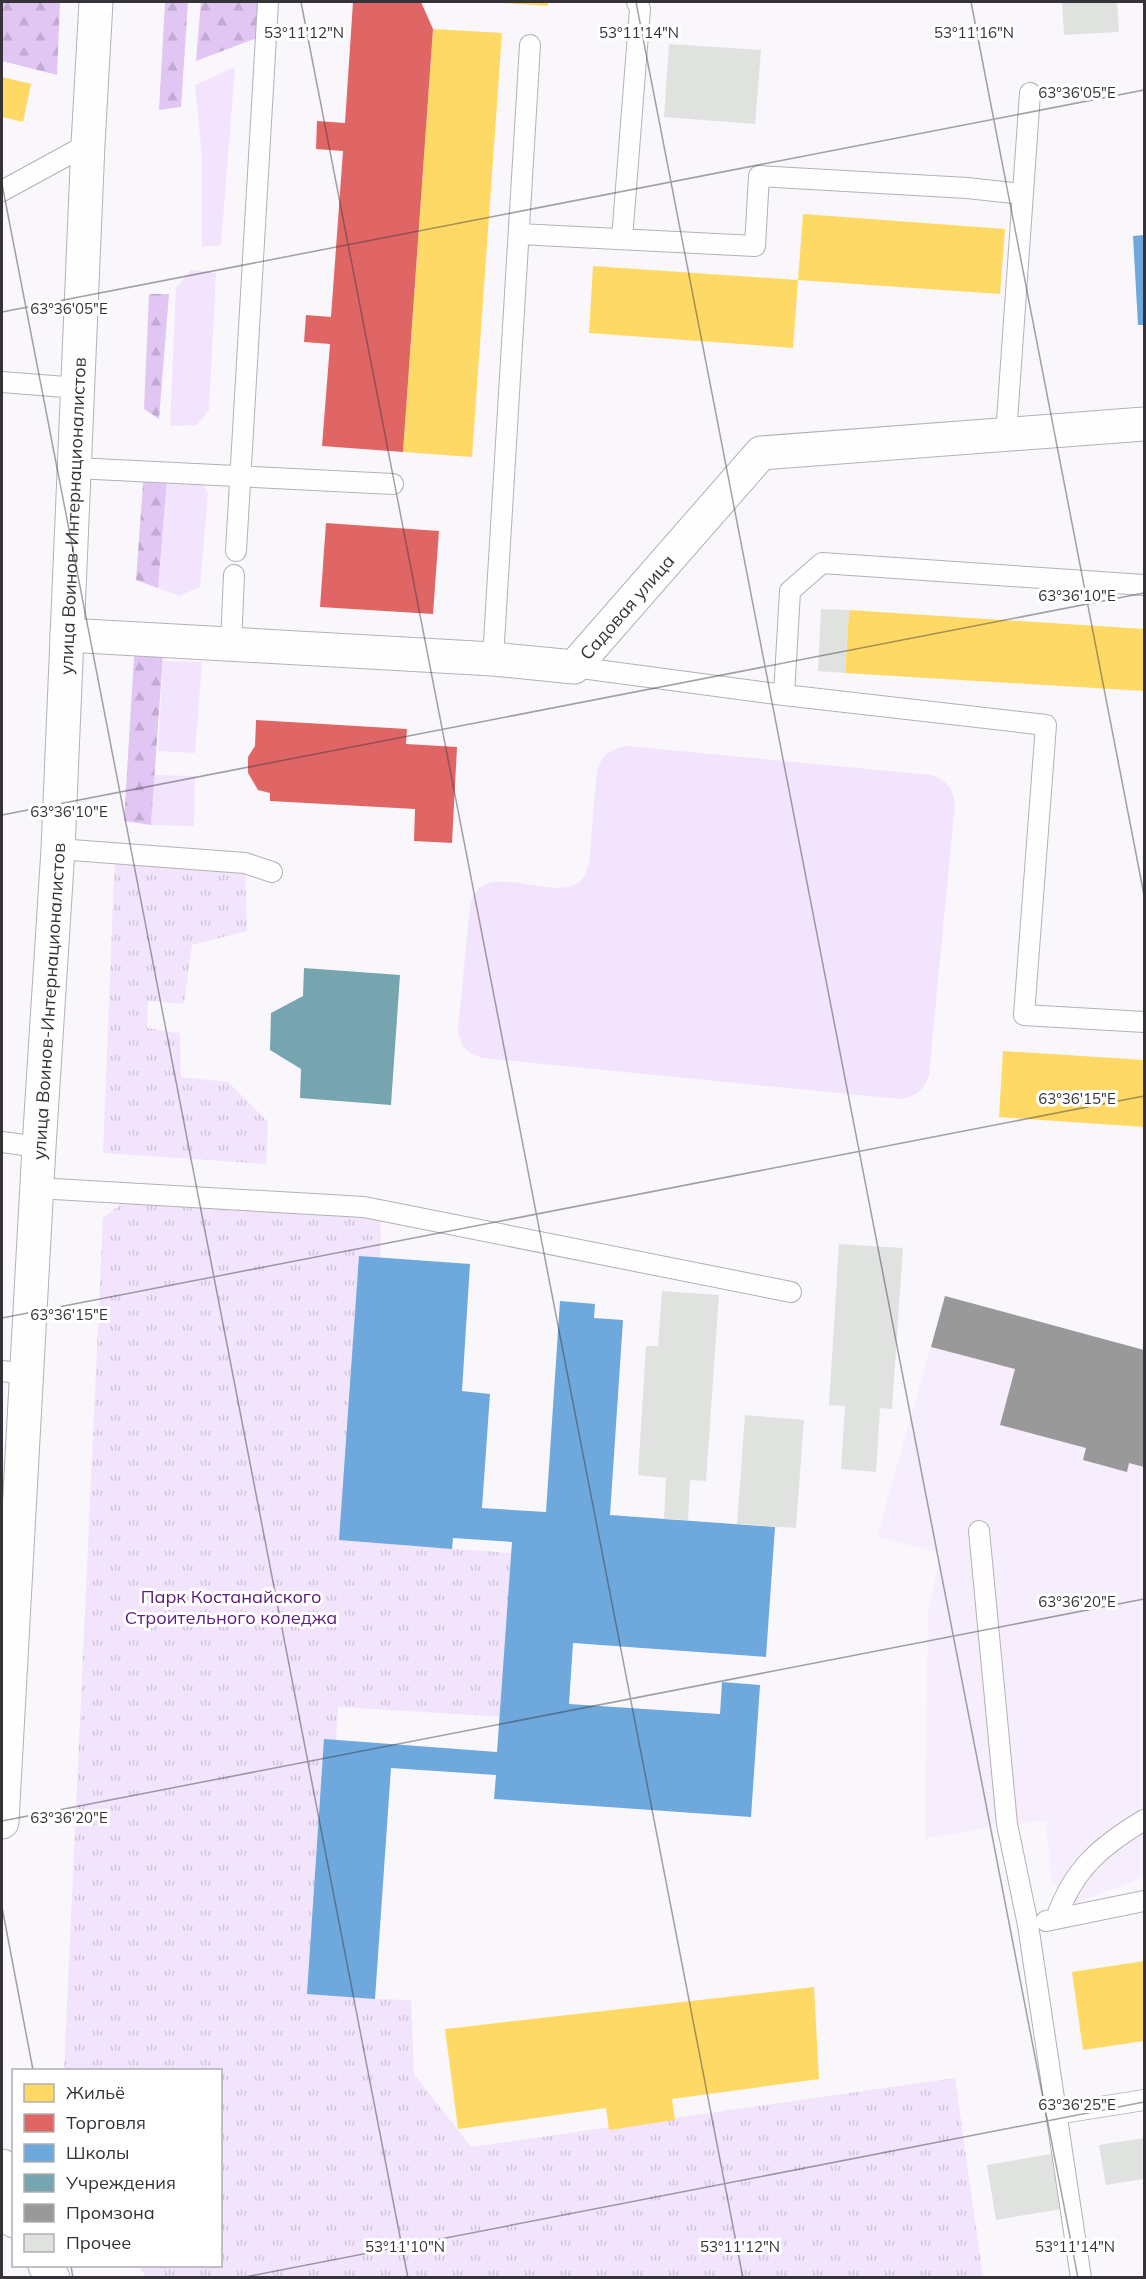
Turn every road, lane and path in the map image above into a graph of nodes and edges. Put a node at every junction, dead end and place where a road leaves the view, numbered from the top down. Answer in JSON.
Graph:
{"nodes":[{"id":1,"x":96,"y":2,"type":"edge"},
{"id":2,"x":268,"y":2,"type":"edge"},
{"id":3,"x":637,"y":2,"type":"edge"},
{"id":4,"x":530,"y":45,"type":"dead end"},
{"id":5,"x":1030,"y":93,"type":"dead end"},
{"id":6,"x":88,"y":144,"type":"junction"},
{"id":7,"x":2,"y":191,"type":"edge"},
{"id":8,"x":1023,"y":194,"type":"junction"},
{"id":9,"x":519,"y":234,"type":"junction"},
{"id":10,"x":622,"y":239,"type":"junction"},
{"id":11,"x":2,"y":382,"type":"edge"},
{"id":12,"x":78,"y":388,"type":"junction"},
{"id":13,"x":1144,"y":424,"type":"edge"},
{"id":14,"x":1006,"y":435,"type":"junction"},
{"id":15,"x":75,"y":468,"type":"junction"},
{"id":16,"x":240,"y":476,"type":"junction"},
{"id":17,"x":393,"y":484,"type":"dead end"},
{"id":18,"x":236,"y":551,"type":"dead end"},
{"id":19,"x":234,"y":575,"type":"dead end"},
{"id":20,"x":1144,"y":585,"type":"edge"},
{"id":21,"x":67,"y":635,"type":"junction"},
{"id":22,"x":231,"y":644,"type":"junction"},
{"id":23,"x":493,"y":659,"type":"junction"},
{"id":24,"x":574,"y":667,"type":"junction"},
{"id":25,"x":784,"y":695,"type":"junction"},
{"id":26,"x":58,"y":849,"type":"junction"},
{"id":27,"x":272,"y":872,"type":"dead end"},
{"id":28,"x":1144,"y":1022,"type":"edge"},
{"id":29,"x":2,"y":1142,"type":"edge"},
{"id":30,"x":39,"y":1147,"type":"junction"},
{"id":31,"x":37,"y":1188,"type":"junction"},
{"id":32,"x":791,"y":1292,"type":"dead end"},
{"id":33,"x":14,"y":1372,"type":"edge"},
{"id":34,"x":979,"y":1531,"type":"dead end"},
{"id":35,"x":9,"y":1563,"type":"edge"},
{"id":36,"x":1144,"y":1820,"type":"edge"},
{"id":37,"x":2,"y":1822,"type":"edge"},
{"id":38,"x":1144,"y":1901,"type":"edge"},
{"id":39,"x":1056,"y":1919,"type":"junction"},
{"id":40,"x":1028,"y":1925,"type":"junction"},
{"id":41,"x":1144,"y":2100,"type":"edge"},
{"id":42,"x":1056,"y":2114,"type":"junction"},
{"id":43,"x":2,"y":2166,"type":"edge"},
{"id":44,"x":12,"y":2218,"type":"edge"},
{"id":45,"x":1081,"y":2277,"type":"edge"}],
"edges":[{"from":1,"to":6,"type":"street","name":"улица Воинов-Интернационалистов"},
{"from":2,"to":16,"type":"lane"},
{"from":3,"to":10,"type":"lane"},
{"from":4,"to":9,"type":"lane"},
{"from":5,"to":8,"type":"lane"},
{"from":6,"to":7,"type":"lane"},
{"from":6,"to":12,"type":"street","name":"улица Воинов-Интернационалистов"},
{"from":8,"to":10,"type":"lane"},
{"from":8,"to":14,"type":"lane"},
{"from":9,"to":10,"type":"lane"},
{"from":9,"to":23,"type":"lane"},
{"from":11,"to":12,"type":"lane"},
{"from":12,"to":15,"type":"street","name":"улица Воинов-Интернационалистов"},
{"from":13,"to":14,"type":"street","name":"Садовая улица"},
{"from":14,"to":24,"type":"street","name":"Садовая улица"},
{"from":15,"to":16,"type":"lane"},
{"from":15,"to":21,"type":"street","name":"улица Воинов-Интернационалистов"},
{"from":16,"to":17,"type":"lane"},
{"from":16,"to":18,"type":"lane"},
{"from":19,"to":22,"type":"lane"},
{"from":20,"to":25,"type":"lane"},
{"from":21,"to":22,"type":"street","name":"Садовая улица"},
{"from":21,"to":26,"type":"street","name":"улица Воинов-Интернационалистов"},
{"from":22,"to":23,"type":"street","name":"Садовая улица"},
{"from":23,"to":24,"type":"street","name":"Садовая улица"},
{"from":24,"to":25,"type":"lane"},
{"from":25,"to":28,"type":"lane"},
{"from":26,"to":27,"type":"lane"},
{"from":26,"to":30,"type":"street","name":"улица Воинов-Интернационалистов"},
{"from":29,"to":30,"type":"lane"},
{"from":30,"to":31,"type":"street","name":"улица Воинов-Интернационалистов"},
{"from":31,"to":32,"type":"lane"},
{"from":31,"to":33,"type":"street","name":"улица Воинов-Интернационалистов"},
{"from":33,"to":35,"type":"street","name":"улица Воинов-Интернационалистов"},
{"from":34,"to":40,"type":"lane"},
{"from":35,"to":37,"type":"street","name":"улица Воинов-Интернационалистов"},
{"from":36,"to":39,"type":"lane"},
{"from":38,"to":39,"type":"lane"},
{"from":39,"to":40,"type":"lane"},
{"from":40,"to":42,"type":"lane"},
{"from":41,"to":42,"type":"lane"},
{"from":42,"to":45,"type":"lane"},
{"from":43,"to":44,"type":"street"}]}
